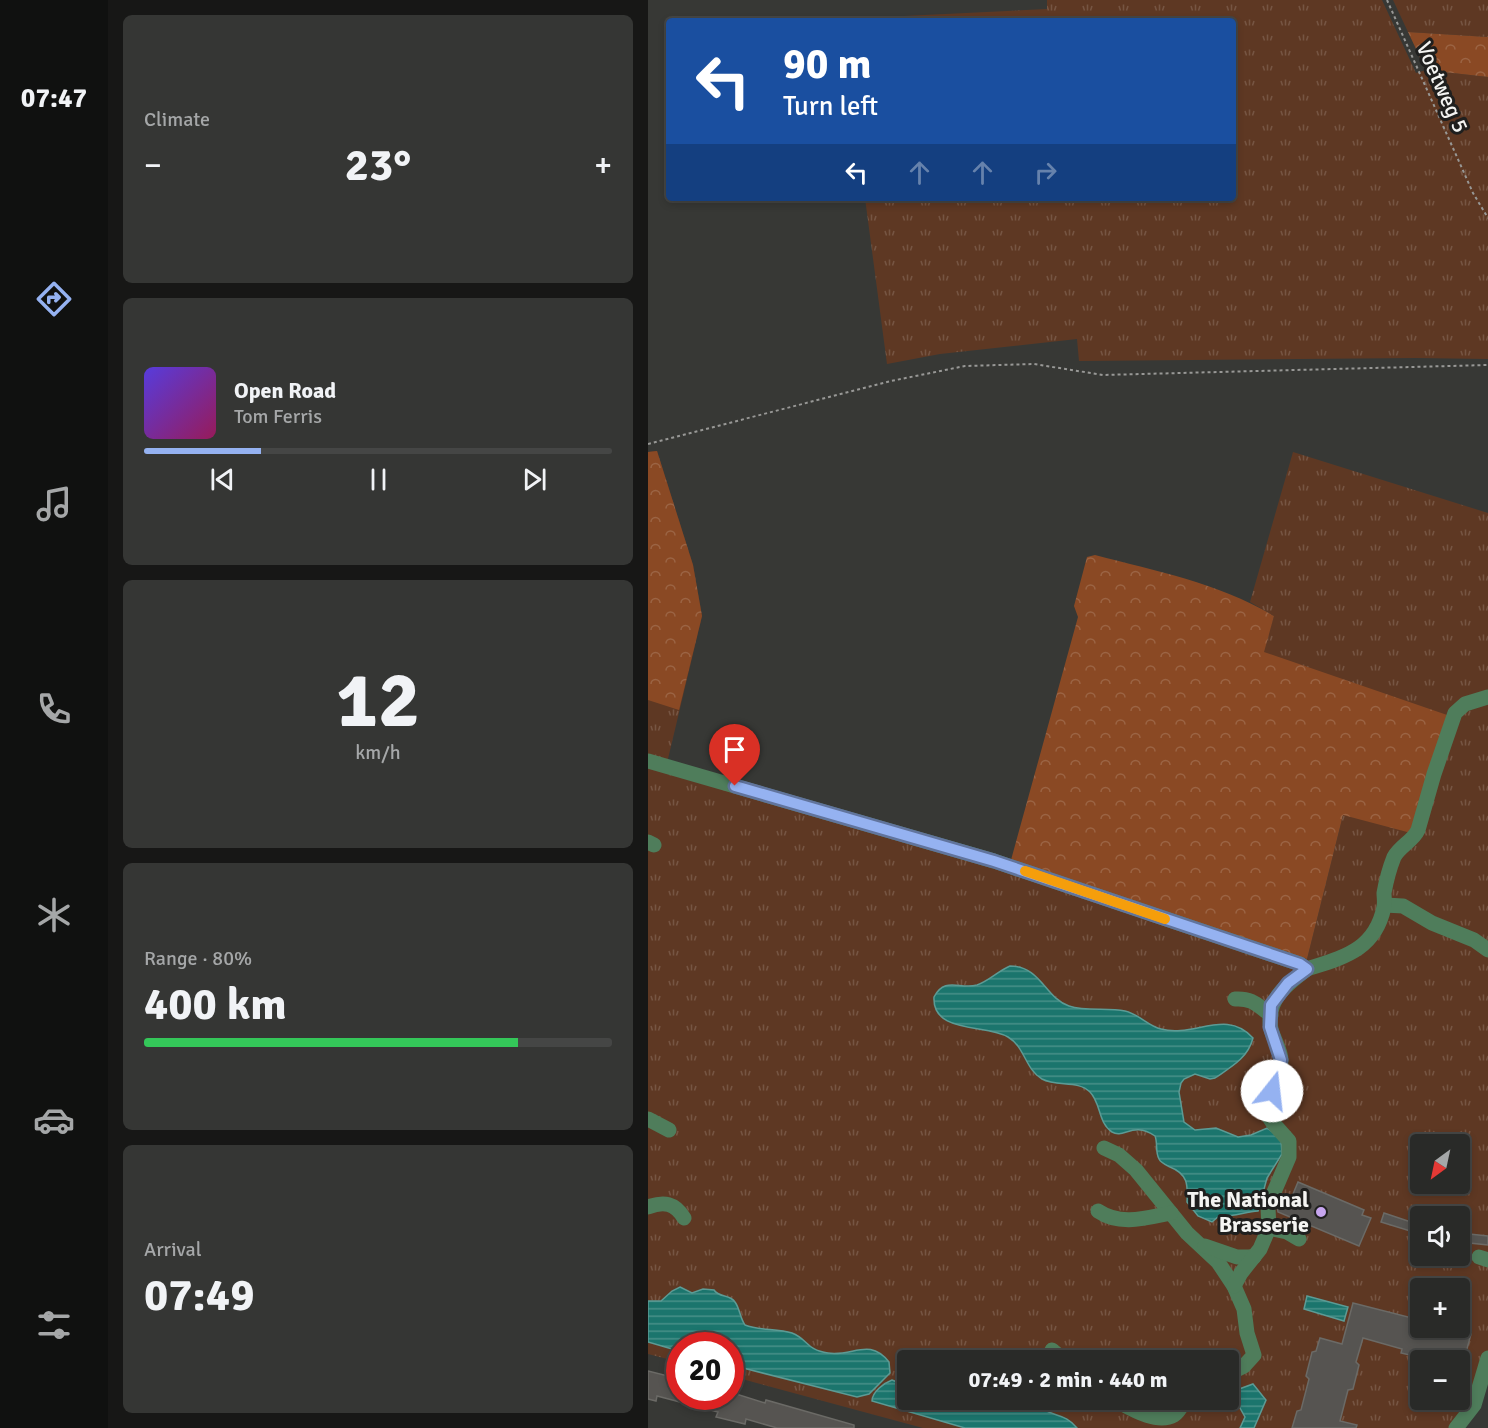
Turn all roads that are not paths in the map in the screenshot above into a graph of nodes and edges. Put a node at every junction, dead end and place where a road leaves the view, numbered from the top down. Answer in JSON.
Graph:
{"nodes":[{"id":1,"x":1488,"y":698,"type":"edge"},
{"id":2,"x":648,"y":761,"type":"edge"},
{"id":3,"x":1385,"y":905,"type":"junction"},
{"id":4,"x":1488,"y":950,"type":"edge"},
{"id":5,"x":1307,"y":969,"type":"junction"},
{"id":6,"x":1234,"y":999,"type":"dead end"},
{"id":7,"x":1271,"y":1015,"type":"junction"},
{"id":8,"x":648,"y":1119,"type":"edge"},
{"id":9,"x":669,"y":1130,"type":"dead end"},
{"id":10,"x":1104,"y":1148,"type":"dead end"},
{"id":11,"x":648,"y":1207,"type":"edge"},
{"id":12,"x":1098,"y":1211,"type":"dead end"},
{"id":13,"x":1171,"y":1213,"type":"junction"},
{"id":14,"x":684,"y":1218,"type":"dead end"},
{"id":15,"x":1269,"y":1228,"type":"junction"},
{"id":16,"x":1299,"y":1239,"type":"dead end"},
{"id":17,"x":1202,"y":1245,"type":"junction"},
{"id":18,"x":1254,"y":1257,"type":"junction"},
{"id":19,"x":1234,"y":1287,"type":"junction"},
{"id":20,"x":1488,"y":1358,"type":"edge"},
{"id":21,"x":1239,"y":1368,"type":"edge"},
{"id":22,"x":1138,"y":1410,"type":"edge"},
{"id":23,"x":1178,"y":1410,"type":"edge"},
{"id":24,"x":1456,"y":1428,"type":"edge"}],
"edges":[{"from":1,"to":3,"type":"lane"},
{"from":2,"to":5,"type":"lane"},
{"from":3,"to":4,"type":"lane"},
{"from":3,"to":5,"type":"lane"},
{"from":5,"to":7,"type":"lane"},
{"from":6,"to":7,"type":"lane"},
{"from":7,"to":15,"type":"lane"},
{"from":8,"to":9,"type":"lane"},
{"from":10,"to":13,"type":"lane"},
{"from":11,"to":14,"type":"lane"},
{"from":12,"to":13,"type":"lane"},
{"from":13,"to":17,"type":"lane"},
{"from":15,"to":16,"type":"lane"},
{"from":15,"to":18,"type":"lane"},
{"from":17,"to":18,"type":"lane"},
{"from":17,"to":19,"type":"lane"},
{"from":18,"to":19,"type":"lane"},
{"from":19,"to":21,"type":"lane"},
{"from":20,"to":24,"type":"lane"},
{"from":22,"to":23,"type":"lane"}]}
